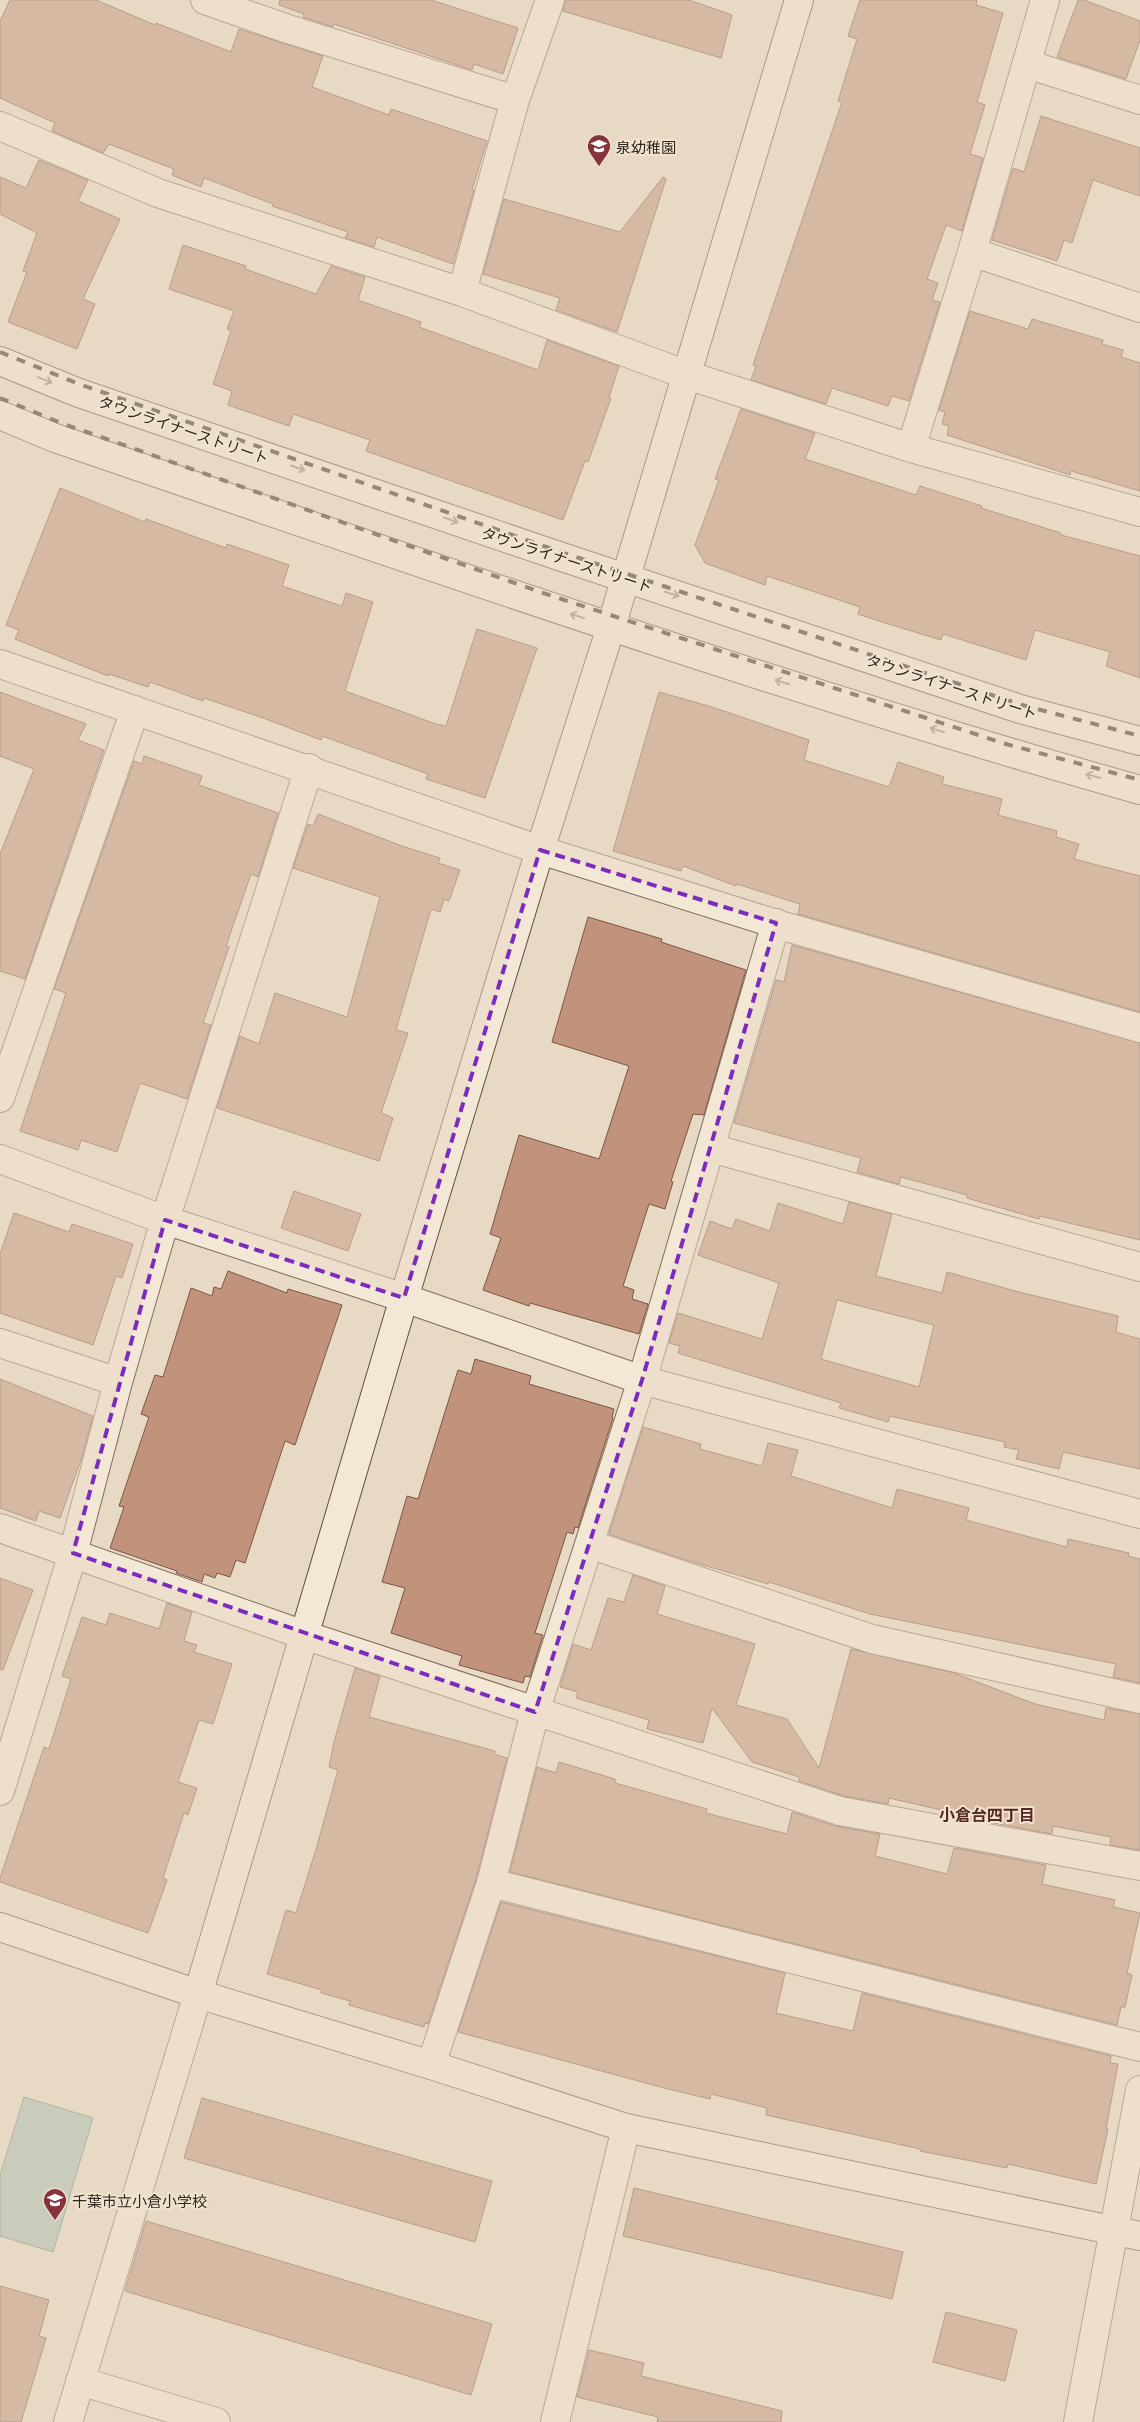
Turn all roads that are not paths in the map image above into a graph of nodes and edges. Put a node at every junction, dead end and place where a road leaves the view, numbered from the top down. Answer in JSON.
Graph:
{"nodes":[{"id":1,"x":205,"y":0,"type":"edge"},
{"id":2,"x":550,"y":0,"type":"edge"},
{"id":3,"x":799,"y":0,"type":"edge"},
{"id":4,"x":1045,"y":0,"type":"edge"},
{"id":5,"x":1027,"y":64,"type":"junction"},
{"id":6,"x":515,"y":100,"type":"junction"},
{"id":7,"x":1140,"y":100,"type":"edge"},
{"id":8,"x":0,"y":126,"type":"edge"},
{"id":9,"x":972,"y":252,"type":"junction"},
{"id":10,"x":462,"y":292,"type":"junction"},
{"id":11,"x":1140,"y":308,"type":"edge"},
{"id":12,"x":0,"y":361,"type":"edge"},
{"id":13,"x":687,"y":375,"type":"junction"},
{"id":14,"x":0,"y":415,"type":"edge"},
{"id":15,"x":911,"y":448,"type":"junction"},
{"id":16,"x":1140,"y":512,"type":"edge"},
{"id":17,"x":625,"y":578,"type":"junction"},
{"id":18,"x":611,"y":627,"type":"junction"},
{"id":19,"x":0,"y":664,"type":"edge"},
{"id":20,"x":135,"y":710,"type":"junction"},
{"id":21,"x":1140,"y":741,"type":"edge"},
{"id":22,"x":309,"y":768,"type":"junction"},
{"id":23,"x":1140,"y":790,"type":"edge"},
{"id":24,"x":540,"y":850,"type":"junction"},
{"id":25,"x":776,"y":923,"type":"junction"},
{"id":26,"x":1140,"y":1028,"type":"edge"},
{"id":27,"x":0,"y":1098,"type":"edge"},
{"id":28,"x":711,"y":1148,"type":"junction"},
{"id":29,"x":0,"y":1159,"type":"edge"},
{"id":30,"x":166,"y":1220,"type":"junction"},
{"id":31,"x":1140,"y":1267,"type":"edge"},
{"id":32,"x":404,"y":1298,"type":"junction"},
{"id":33,"x":0,"y":1343,"type":"edge"},
{"id":34,"x":642,"y":1380,"type":"junction"},
{"id":35,"x":118,"y":1382,"type":"junction"},
{"id":36,"x":1140,"y":1514,"type":"edge"},
{"id":37,"x":0,"y":1528,"type":"edge"},
{"id":38,"x":589,"y":1544,"type":"junction"},
{"id":39,"x":73,"y":1553,"type":"junction"},
{"id":40,"x":304,"y":1636,"type":"junction"},
{"id":41,"x":1140,"y":1699,"type":"edge"},
{"id":42,"x":535,"y":1712,"type":"junction"},
{"id":43,"x":9,"y":1729,"type":"edge"},
{"id":44,"x":0,"y":1791,"type":"edge"},
{"id":45,"x":1140,"y":1866,"type":"edge"},
{"id":46,"x":491,"y":1883,"type":"junction"},
{"id":47,"x":0,"y":1927,"type":"edge"},
{"id":48,"x":198,"y":1994,"type":"junction"},
{"id":49,"x":1140,"y":2047,"type":"edge"},
{"id":50,"x":431,"y":2065,"type":"junction"},
{"id":51,"x":1140,"y":2090,"type":"edge"},
{"id":52,"x":626,"y":2128,"type":"junction"},
{"id":53,"x":1114,"y":2232,"type":"junction"},
{"id":54,"x":1140,"y":2236,"type":"edge"},
{"id":55,"x":80,"y":2381,"type":"junction"},
{"id":56,"x":68,"y":2422,"type":"edge"},
{"id":57,"x":216,"y":2422,"type":"edge"},
{"id":58,"x":555,"y":2422,"type":"edge"},
{"id":59,"x":1078,"y":2422,"type":"edge"}],
"edges":[{"from":1,"to":6,"type":"street"},
{"from":2,"to":6,"type":"street"},
{"from":3,"to":13,"type":"street"},
{"from":4,"to":5,"type":"street"},
{"from":5,"to":7,"type":"street"},
{"from":5,"to":9,"type":"street"},
{"from":6,"to":10,"type":"street"},
{"from":8,"to":10,"type":"street"},
{"from":9,"to":11,"type":"street"},
{"from":9,"to":15,"type":"street"},
{"from":10,"to":13,"type":"street"},
{"from":12,"to":17,"type":"street","name":"タウンライナーストリート","one_way":true},
{"from":13,"to":15,"type":"street"},
{"from":13,"to":17,"type":"street"},
{"from":18,"to":14,"type":"street","one_way":true},
{"from":15,"to":16,"type":"street"},
{"from":17,"to":18,"type":"street"},
{"from":17,"to":21,"type":"street","name":"タウンライナーストリート","one_way":true},
{"from":23,"to":18,"type":"street","one_way":true},
{"from":18,"to":24,"type":"street"},
{"from":19,"to":20,"type":"street"},
{"from":20,"to":22,"type":"street"},
{"from":20,"to":27,"type":"street"},
{"from":22,"to":24,"type":"street"},
{"from":22,"to":30,"type":"street"},
{"from":24,"to":25,"type":"street"},
{"from":24,"to":32,"type":"street"},
{"from":25,"to":26,"type":"street"},
{"from":25,"to":28,"type":"street"},
{"from":28,"to":31,"type":"street"},
{"from":28,"to":34,"type":"street"},
{"from":29,"to":30,"type":"street"},
{"from":30,"to":32,"type":"street"},
{"from":30,"to":35,"type":"street"},
{"from":32,"to":34,"type":"street"},
{"from":32,"to":40,"type":"street"},
{"from":33,"to":35,"type":"street"},
{"from":34,"to":36,"type":"street"},
{"from":34,"to":38,"type":"street"},
{"from":35,"to":39,"type":"street"},
{"from":37,"to":39,"type":"street"},
{"from":38,"to":41,"type":"street"},
{"from":38,"to":42,"type":"street"},
{"from":39,"to":40,"type":"street"},
{"from":39,"to":43,"type":"street"},
{"from":40,"to":42,"type":"street"},
{"from":40,"to":48,"type":"street"},
{"from":42,"to":45,"type":"street"},
{"from":42,"to":46,"type":"street"},
{"from":43,"to":44,"type":"street"},
{"from":46,"to":49,"type":"street"},
{"from":46,"to":50,"type":"street"},
{"from":47,"to":48,"type":"street"},
{"from":48,"to":50,"type":"street"},
{"from":48,"to":55,"type":"street"},
{"from":50,"to":52,"type":"street"},
{"from":51,"to":53,"type":"street"},
{"from":52,"to":53,"type":"street"},
{"from":52,"to":58,"type":"street"},
{"from":53,"to":54,"type":"street"},
{"from":53,"to":59,"type":"street"},
{"from":55,"to":56,"type":"street"},
{"from":55,"to":57,"type":"street"}]}
